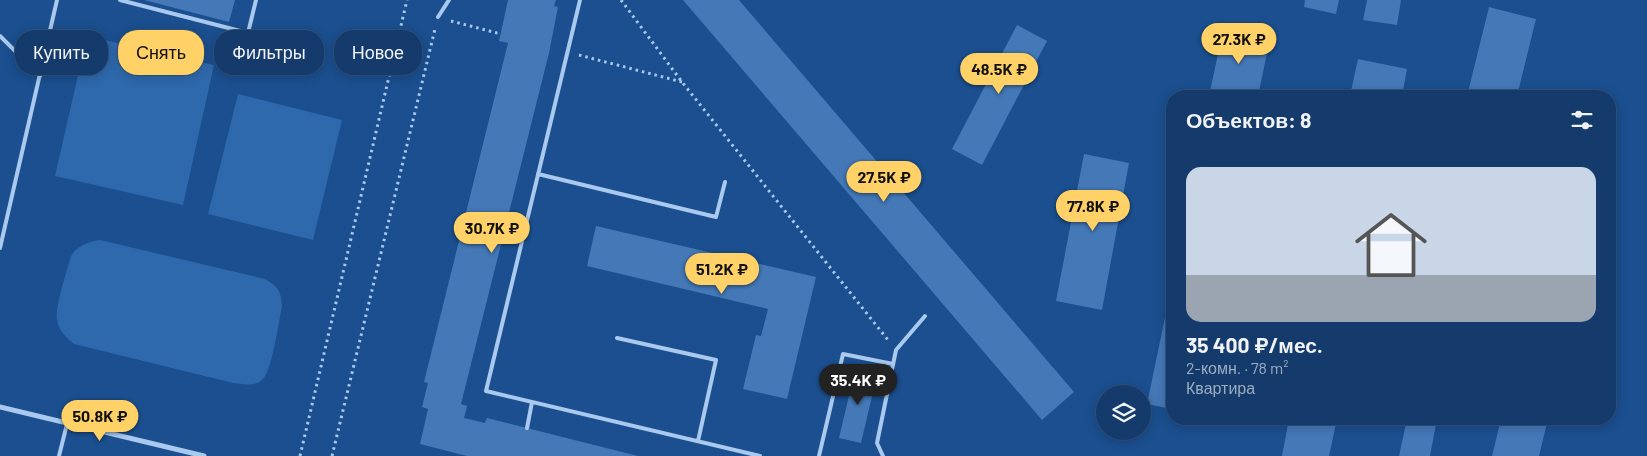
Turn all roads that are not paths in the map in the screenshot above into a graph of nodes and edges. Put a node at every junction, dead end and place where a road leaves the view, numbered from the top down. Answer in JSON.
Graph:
{"nodes":[{"id":1,"x":57,"y":0,"type":"edge"},
{"id":2,"x":120,"y":0,"type":"edge"},
{"id":3,"x":256,"y":0,"type":"edge"},
{"id":4,"x":449,"y":0,"type":"edge"},
{"id":5,"x":580,"y":0,"type":"edge"},
{"id":6,"x":438,"y":17,"type":"road end"},
{"id":7,"x":0,"y":36,"type":"edge"},
{"id":8,"x":40,"y":76,"type":"junction"},
{"id":9,"x":538,"y":174,"type":"junction"},
{"id":10,"x":725,"y":182,"type":"dead end"},
{"id":11,"x":0,"y":248,"type":"edge"},
{"id":12,"x":925,"y":316,"type":"dead end"},
{"id":13,"x":617,"y":338,"type":"dead end"},
{"id":14,"x":894,"y":364,"type":"junction"},
{"id":15,"x":532,"y":402,"type":"junction"},
{"id":16,"x":0,"y":407,"type":"edge"},
{"id":17,"x":67,"y":424,"type":"junction"},
{"id":18,"x":527,"y":428,"type":"dead end"},
{"id":19,"x":698,"y":441,"type":"junction"},
{"id":20,"x":59,"y":456,"type":"edge"},
{"id":21,"x":204,"y":456,"type":"edge"},
{"id":22,"x":760,"y":456,"type":"edge"},
{"id":23,"x":819,"y":456,"type":"edge"},
{"id":24,"x":883,"y":456,"type":"edge"}],
"edges":[{"from":1,"to":8,"type":"lane"},
{"from":2,"to":3,"type":"lane"},
{"from":4,"to":6,"type":"lane"},
{"from":5,"to":9,"type":"lane"},
{"from":7,"to":8,"type":"lane"},
{"from":8,"to":11,"type":"lane"},
{"from":9,"to":10,"type":"lane"},
{"from":9,"to":15,"type":"lane"},
{"from":12,"to":14,"type":"lane"},
{"from":13,"to":19,"type":"lane"},
{"from":14,"to":23,"type":"lane"},
{"from":14,"to":24,"type":"lane"},
{"from":15,"to":18,"type":"lane"},
{"from":15,"to":19,"type":"lane"},
{"from":16,"to":17,"type":"street"},
{"from":17,"to":20,"type":"lane"},
{"from":17,"to":21,"type":"street"},
{"from":19,"to":22,"type":"lane"}]}
